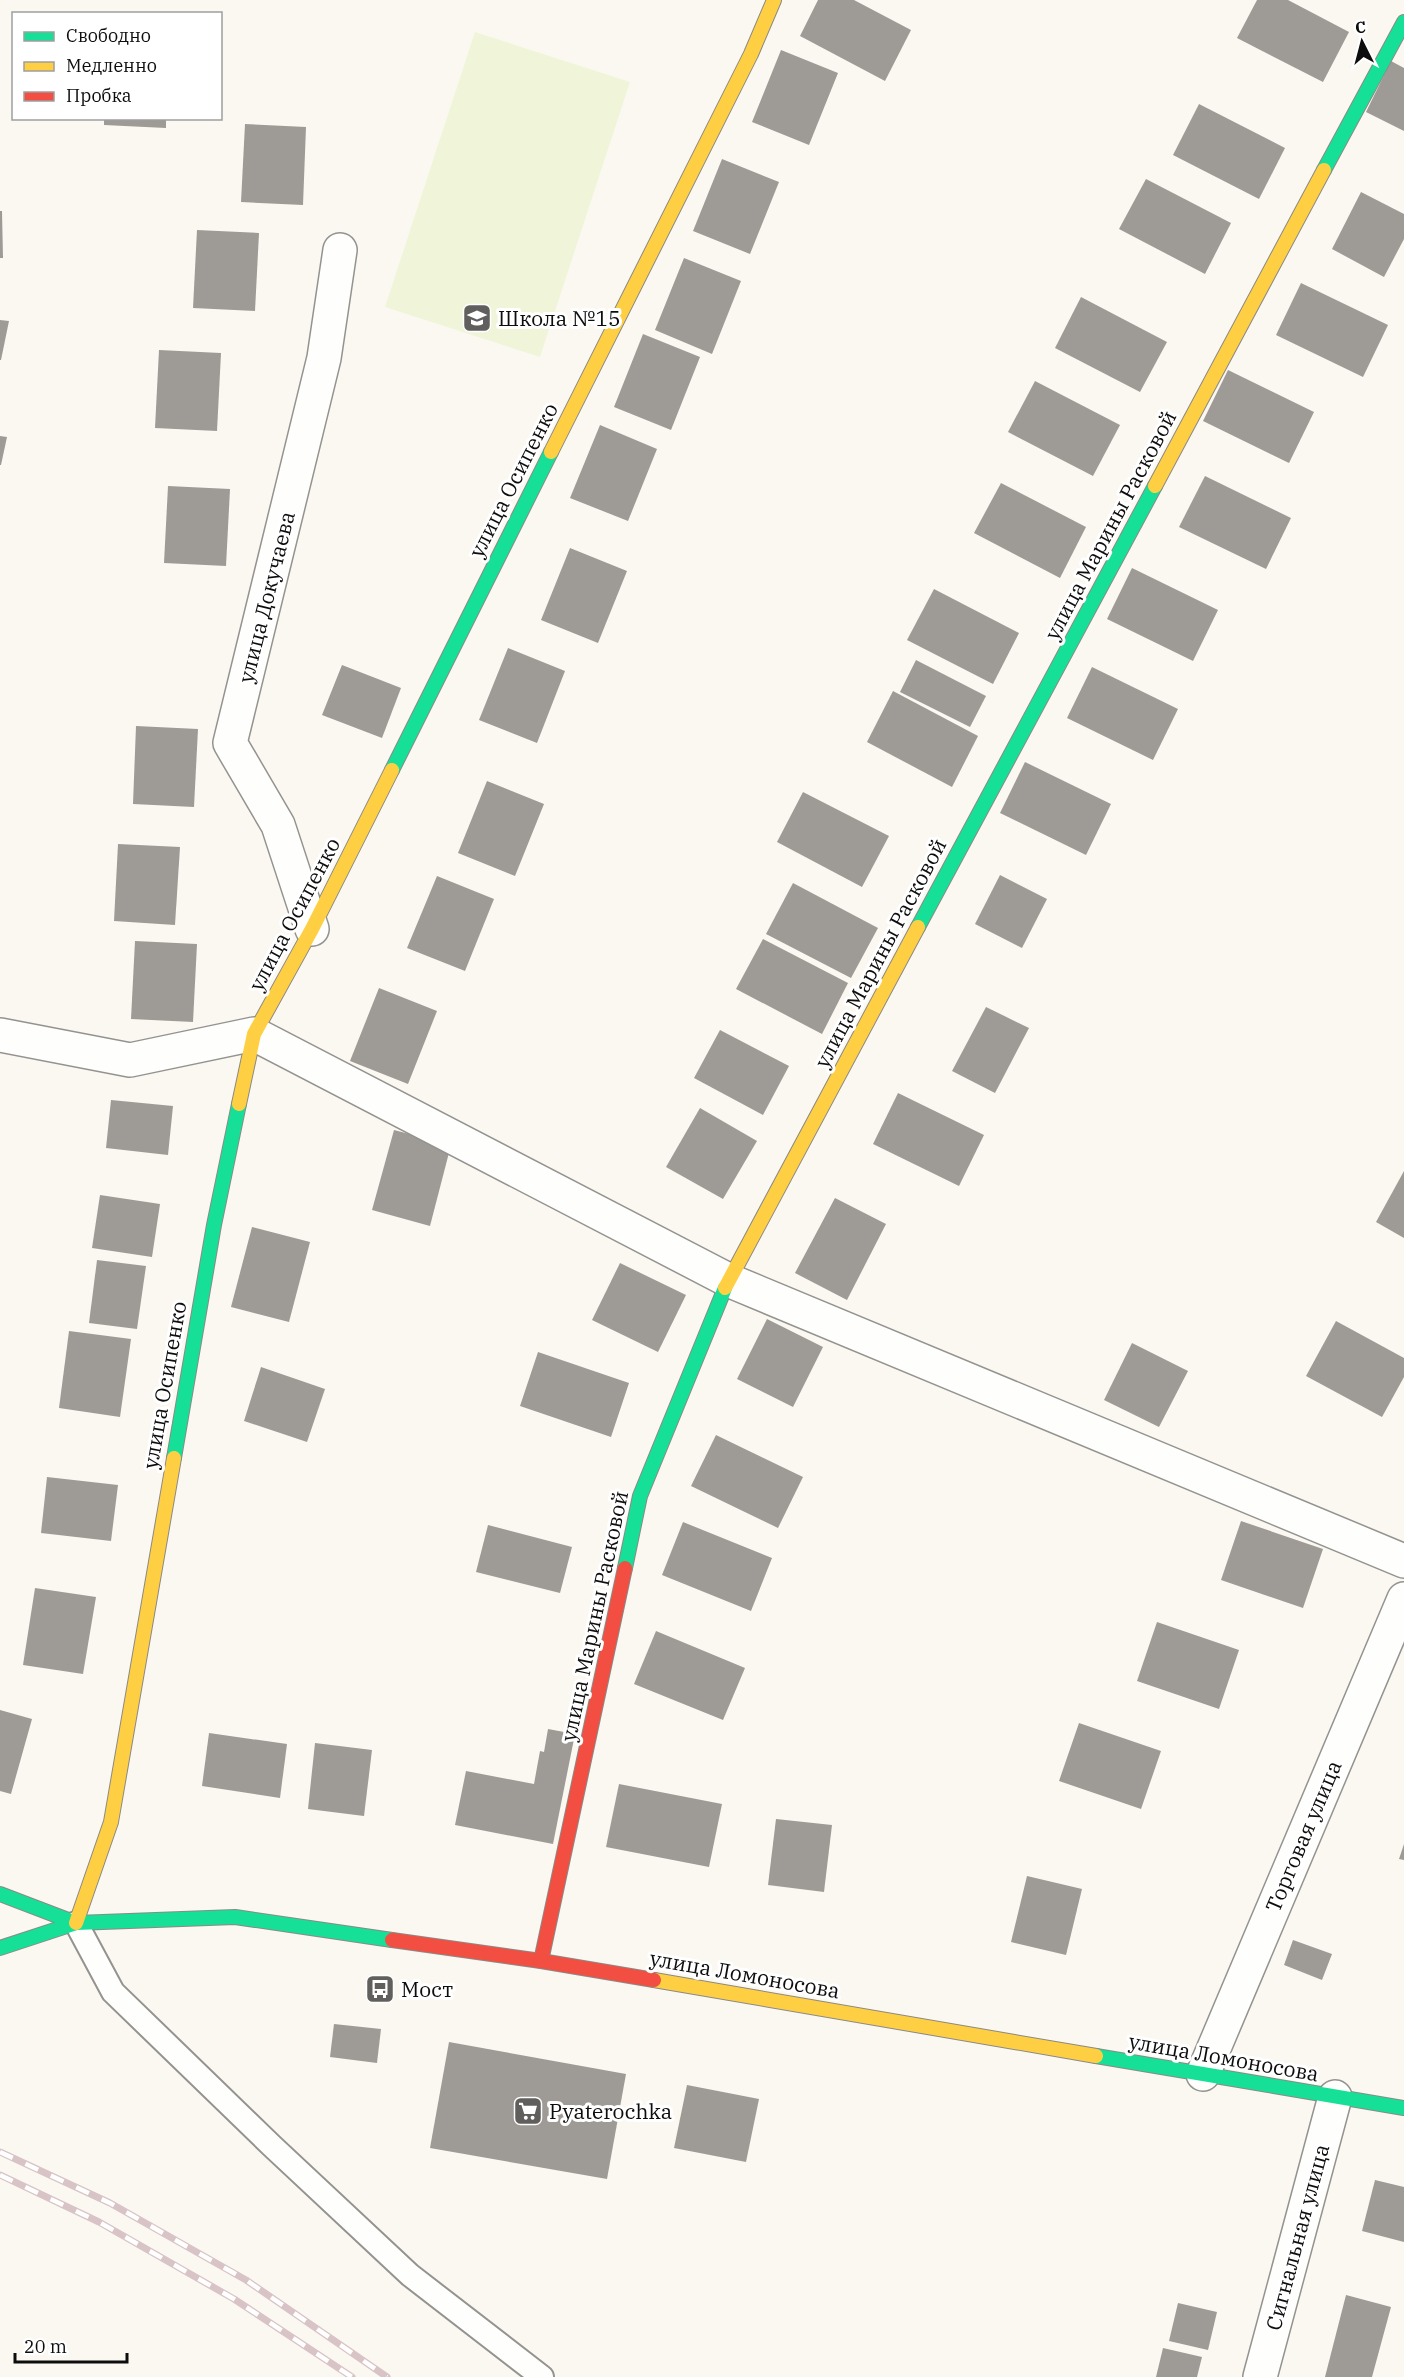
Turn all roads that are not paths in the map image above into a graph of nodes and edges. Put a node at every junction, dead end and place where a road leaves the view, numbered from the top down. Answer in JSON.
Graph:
{"nodes":[{"id":1,"x":774,"y":0,"type":"edge"},
{"id":2,"x":1404,"y":22,"type":"edge"},
{"id":3,"x":340,"y":250,"type":"dead end"},
{"id":4,"x":312,"y":928,"type":"junction"},
{"id":5,"x":254,"y":1034,"type":"junction"},
{"id":6,"x":0,"y":1035,"type":"edge"},
{"id":7,"x":728,"y":1280,"type":"junction"},
{"id":8,"x":1404,"y":1561,"type":"edge"},
{"id":9,"x":1404,"y":1599,"type":"edge"},
{"id":10,"x":0,"y":1894,"type":"edge"},
{"id":11,"x":76,"y":1923,"type":"junction"},
{"id":12,"x":0,"y":1948,"type":"edge"},
{"id":13,"x":541,"y":1961,"type":"junction"},
{"id":14,"x":1203,"y":2074,"type":"junction"},
{"id":15,"x":1335,"y":2097,"type":"junction"},
{"id":16,"x":1404,"y":2108,"type":"edge"},
{"id":17,"x":542,"y":2377,"type":"edge"},
{"id":18,"x":1260,"y":2377,"type":"edge"}],
"edges":[{"from":1,"to":4,"type":"street","name":"улица Осипенко"},
{"from":2,"to":7,"type":"street","name":"улица Марины Расковой"},
{"from":3,"to":4,"type":"street","name":"улица Докучаева"},
{"from":4,"to":5,"type":"street","name":"улица Осипенко"},
{"from":5,"to":6,"type":"street"},
{"from":5,"to":7,"type":"street"},
{"from":5,"to":11,"type":"street","name":"улица Осипенко"},
{"from":7,"to":8,"type":"street"},
{"from":7,"to":13,"type":"street","name":"улица Марины Расковой"},
{"from":9,"to":14,"type":"street","name":"Торговая улица"},
{"from":10,"to":11,"type":"street"},
{"from":11,"to":12,"type":"street"},
{"from":11,"to":13,"type":"street","name":"улица Ломоносова"},
{"from":11,"to":17,"type":"lane"},
{"from":13,"to":14,"type":"street","name":"улица Ломоносова"},
{"from":14,"to":15,"type":"street","name":"улица Ломоносова"},
{"from":15,"to":16,"type":"street","name":"улица Ломоносова"},
{"from":15,"to":18,"type":"street","name":"Сигнальная улица"}]}
